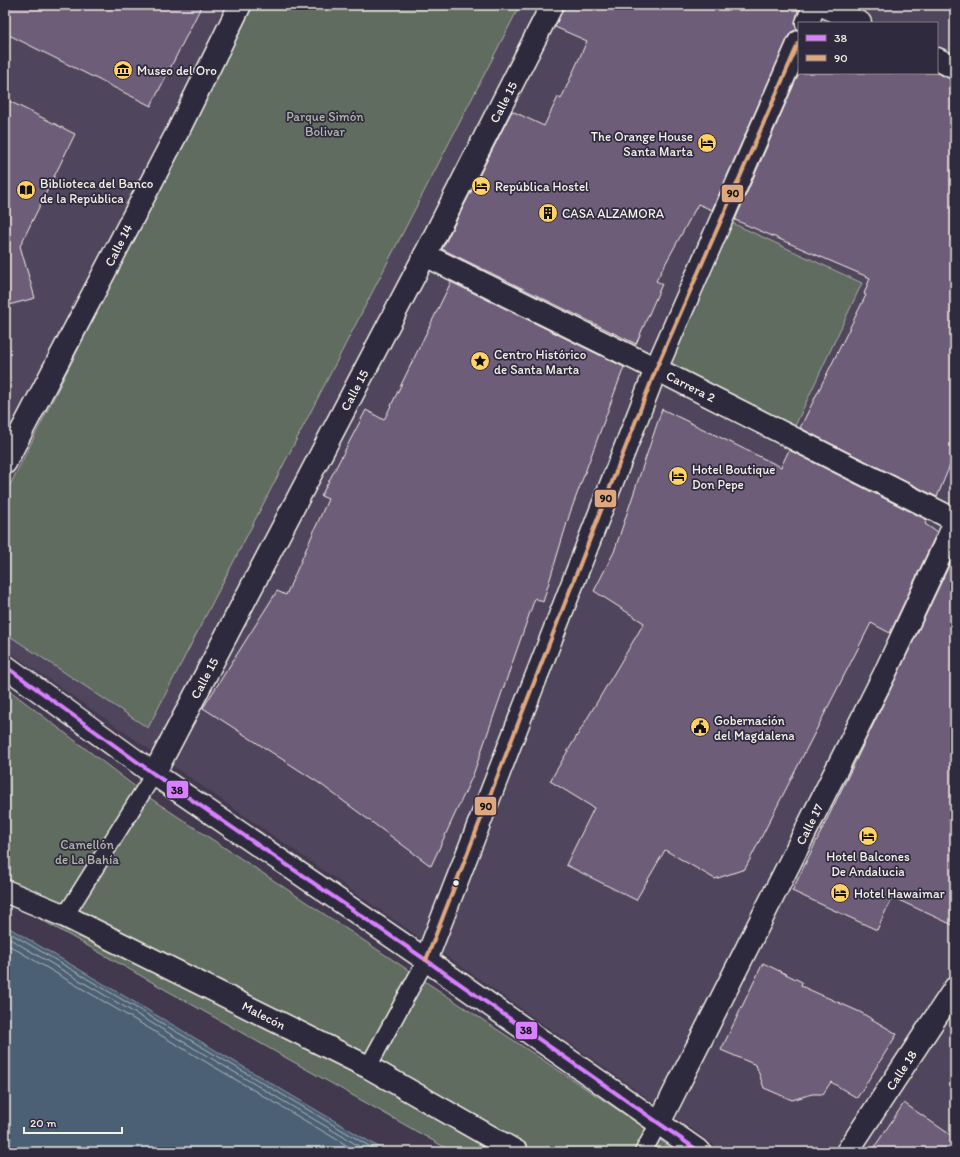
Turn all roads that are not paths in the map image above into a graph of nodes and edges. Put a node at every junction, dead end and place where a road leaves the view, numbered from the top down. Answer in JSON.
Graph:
{"nodes":[{"id":1,"x":240,"y":5,"type":"edge"},
{"id":2,"x":552,"y":5,"type":"edge"},
{"id":3,"x":815,"y":5,"type":"edge"},
{"id":4,"x":822,"y":5,"type":"edge"},
{"id":5,"x":807,"y":22,"type":"edge"},
{"id":6,"x":858,"y":22,"type":"edge"},
{"id":7,"x":798,"y":44,"type":"edge"},
{"id":8,"x":938,"y":60,"type":"edge"},
{"id":9,"x":955,"y":68,"type":"edge"},
{"id":10,"x":425,"y":256,"type":"junction"},
{"id":11,"x":656,"y":369,"type":"junction"},
{"id":12,"x":5,"y":463,"type":"edge"},
{"id":13,"x":955,"y":520,"type":"edge"},
{"id":14,"x":955,"y":523,"type":"edge"},
{"id":15,"x":5,"y":666,"type":"edge"},
{"id":16,"x":154,"y":774,"type":"junction"},
{"id":17,"x":5,"y":891,"type":"edge"},
{"id":18,"x":65,"y":916,"type":"junction"},
{"id":19,"x":426,"y":960,"type":"junction"},
{"id":20,"x":955,"y":988,"type":"edge"},
{"id":21,"x":368,"y":1067,"type":"junction"},
{"id":22,"x":659,"y":1123,"type":"junction"},
{"id":23,"x":517,"y":1152,"type":"edge"},
{"id":24,"x":643,"y":1152,"type":"edge"},
{"id":25,"x":700,"y":1152,"type":"edge"},
{"id":26,"x":847,"y":1152,"type":"edge"}],
"edges":[{"from":1,"to":12,"type":"street","name":"Calle 14"},
{"from":2,"to":10,"type":"street","name":"Calle 15"},
{"from":3,"to":5,"type":"street"},
{"from":4,"to":6,"type":"street"},
{"from":7,"to":11,"type":"street"},
{"from":8,"to":9,"type":"street"},
{"from":10,"to":11,"type":"street","name":"Carrera 2"},
{"from":10,"to":16,"type":"street","name":"Calle 15"},
{"from":11,"to":13,"type":"street","name":"Carrera 2"},
{"from":11,"to":19,"type":"street"},
{"from":14,"to":22,"type":"street","name":"Calle 17"},
{"from":15,"to":16,"type":"street"},
{"from":16,"to":18,"type":"lane"},
{"from":16,"to":19,"type":"street"},
{"from":17,"to":18,"type":"street","name":"Malecón"},
{"from":18,"to":21,"type":"street","name":"Malecón"},
{"from":19,"to":21,"type":"lane"},
{"from":19,"to":22,"type":"street"},
{"from":20,"to":26,"type":"street","name":"Calle 18"},
{"from":21,"to":23,"type":"street","name":"Malecón"},
{"from":22,"to":24,"type":"lane"},
{"from":22,"to":25,"type":"street"}]}
